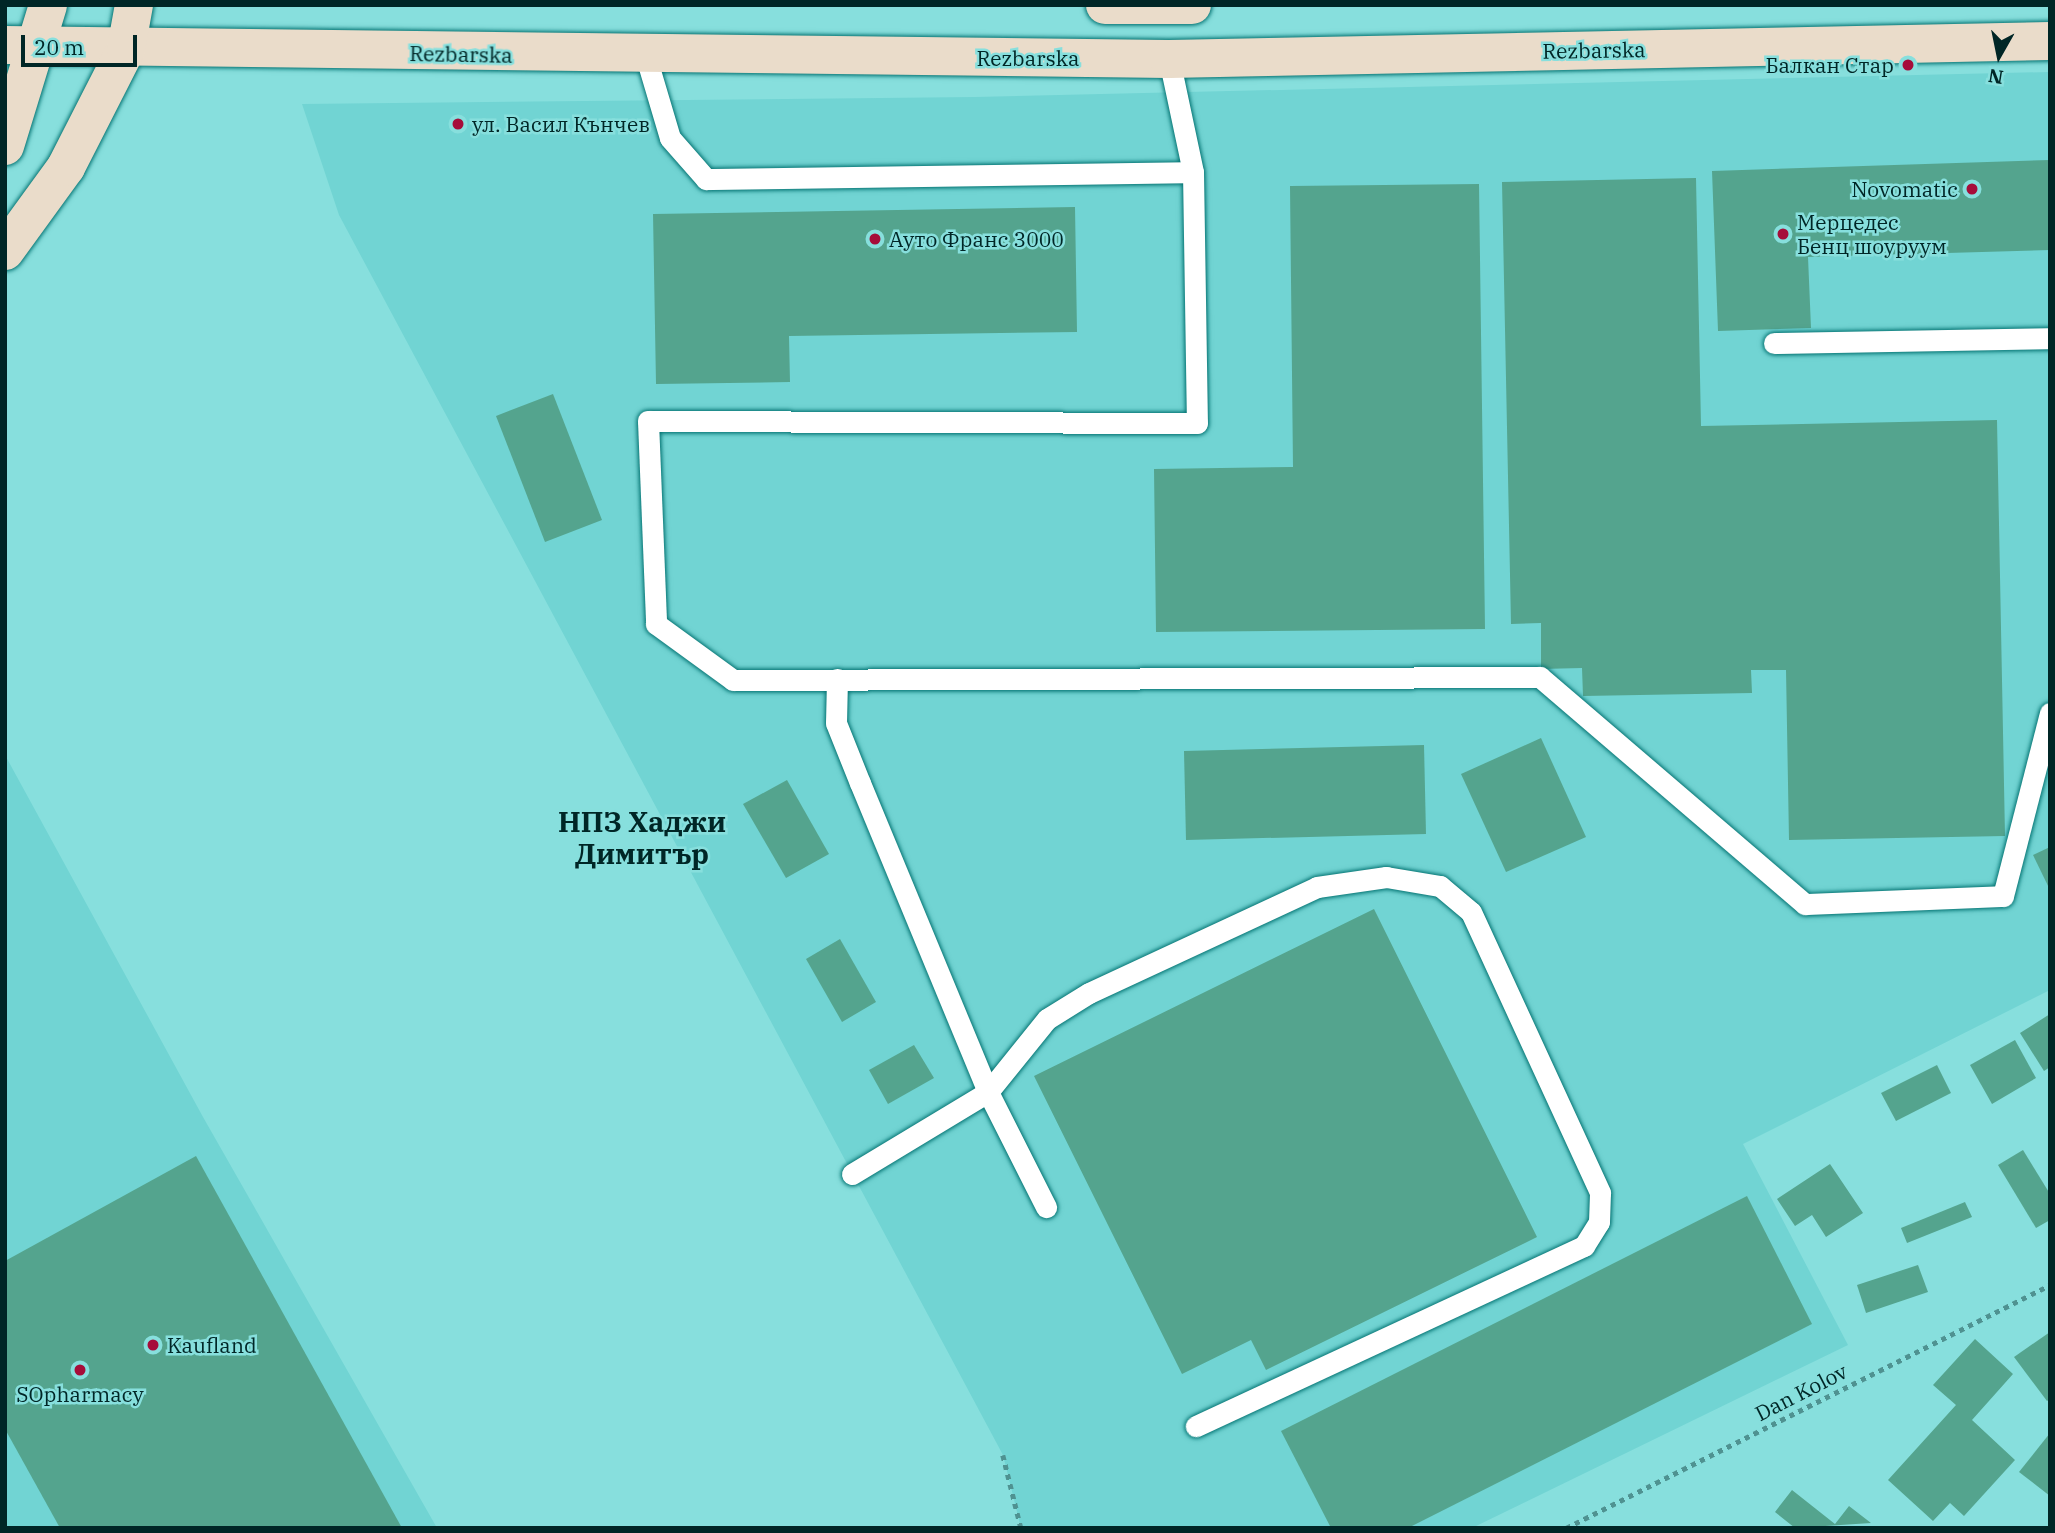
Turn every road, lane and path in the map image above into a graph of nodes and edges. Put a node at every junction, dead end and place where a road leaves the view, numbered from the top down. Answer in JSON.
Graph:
{"nodes":[{"id":1,"x":48,"y":5,"type":"edge"},
{"id":2,"x":134,"y":5,"type":"edge"},
{"id":3,"x":1105,"y":5,"type":"edge"},
{"id":4,"x":1192,"y":5,"type":"edge"},
{"id":5,"x":2050,"y":41,"type":"edge"},
{"id":6,"x":22,"y":45,"type":"edge"},
{"id":7,"x":126,"y":49,"type":"junction"},
{"id":8,"x":646,"y":57,"type":"junction"},
{"id":9,"x":1169,"y":59,"type":"junction"},
{"id":10,"x":5,"y":146,"type":"edge"},
{"id":11,"x":1193,"y":172,"type":"junction"},
{"id":12,"x":5,"y":251,"type":"edge"},
{"id":13,"x":2050,"y":338,"type":"edge"},
{"id":14,"x":1774,"y":343,"type":"dead end"},
{"id":15,"x":837,"y":680,"type":"junction"},
{"id":16,"x":2050,"y":713,"type":"edge"},
{"id":17,"x":988,"y":1092,"type":"junction"},
{"id":18,"x":852,"y":1174,"type":"dead end"},
{"id":19,"x":1046,"y":1207,"type":"dead end"},
{"id":20,"x":2050,"y":1285,"type":"edge"},
{"id":21,"x":1196,"y":1426,"type":"dead end"},
{"id":22,"x":1003,"y":1455,"type":"dead end"},
{"id":23,"x":1021,"y":1528,"type":"edge"},
{"id":24,"x":1566,"y":1528,"type":"edge"}],
"edges":[{"from":1,"to":6,"type":"street"},
{"from":2,"to":7,"type":"street"},
{"from":3,"to":4,"type":"street"},
{"from":5,"to":9,"type":"street","name":"Rezbarska"},
{"from":6,"to":7,"type":"street","name":"Rezbarska"},
{"from":6,"to":10,"type":"street"},
{"from":7,"to":8,"type":"street","name":"Rezbarska"},
{"from":7,"to":12,"type":"street"},
{"from":8,"to":9,"type":"street","name":"Rezbarska"},
{"from":8,"to":11,"type":"lane"},
{"from":9,"to":11,"type":"lane"},
{"from":11,"to":15,"type":"lane"},
{"from":13,"to":14,"type":"lane"},
{"from":15,"to":16,"type":"lane"},
{"from":15,"to":17,"type":"lane"},
{"from":17,"to":18,"type":"lane"},
{"from":17,"to":19,"type":"lane"},
{"from":17,"to":21,"type":"lane"},
{"from":20,"to":24,"type":"path","name":"Dan Kolov"},
{"from":22,"to":23,"type":"path"}]}
